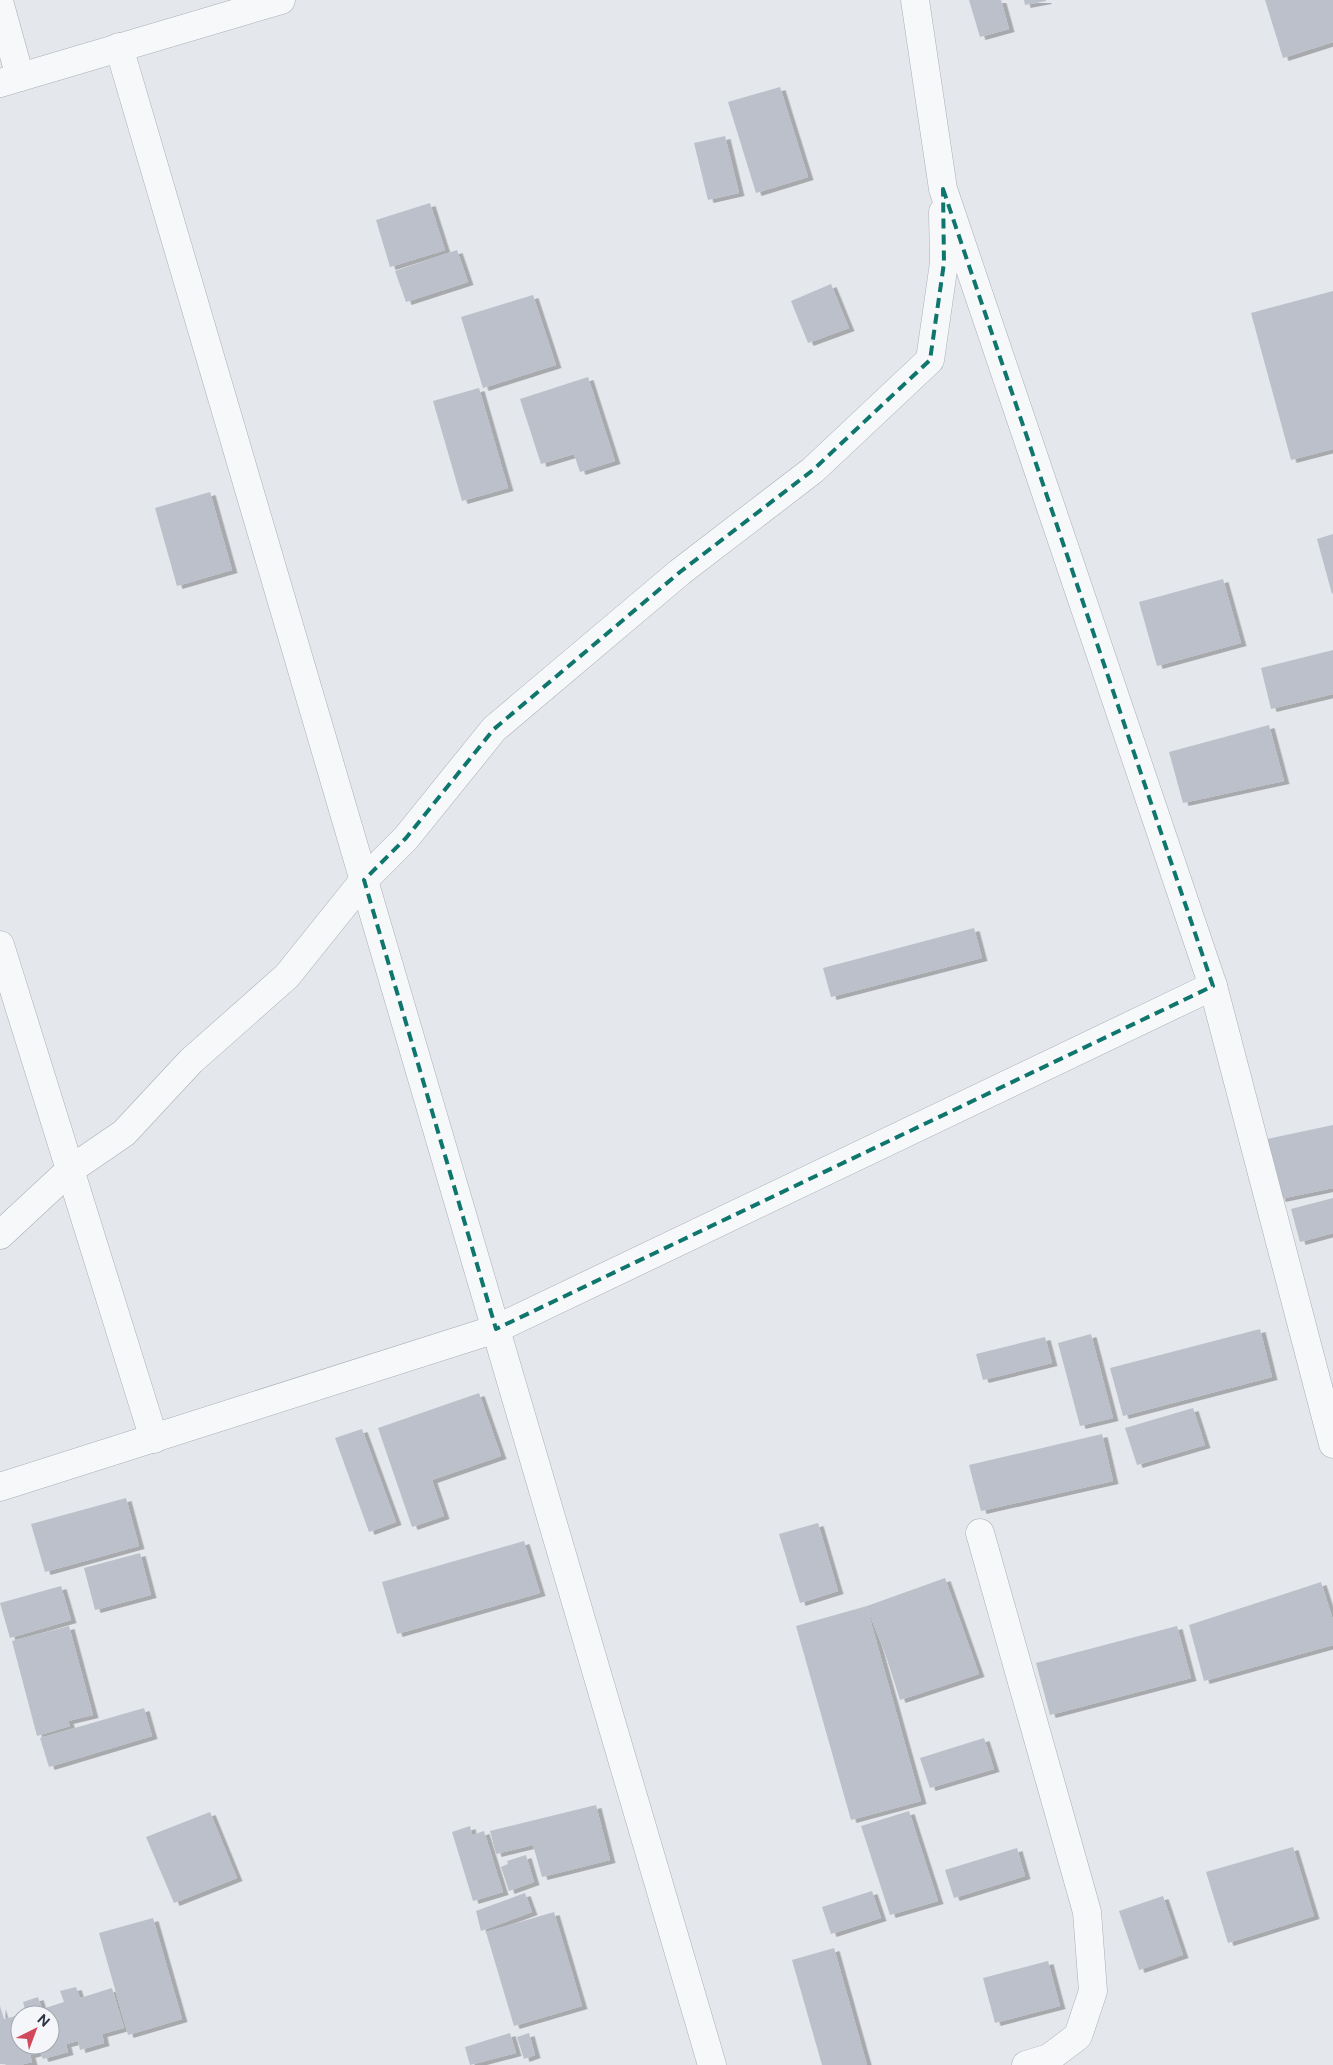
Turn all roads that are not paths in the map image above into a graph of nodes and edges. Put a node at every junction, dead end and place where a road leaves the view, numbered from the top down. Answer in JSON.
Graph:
{"nodes":[{"id":1,"x":281,"y":0,"type":"edge"},
{"id":2,"x":915,"y":0,"type":"edge"},
{"id":3,"x":0,"y":4,"type":"edge"},
{"id":4,"x":119,"y":48,"type":"junction"},
{"id":5,"x":10,"y":80,"type":"edge"},
{"id":6,"x":943,"y":189,"type":"junction"},
{"id":7,"x":364,"y":880,"type":"junction"},
{"id":8,"x":0,"y":945,"type":"edge"},
{"id":9,"x":1213,"y":986,"type":"junction"},
{"id":10,"x":70,"y":1170,"type":"junction"},
{"id":11,"x":0,"y":1235,"type":"edge"},
{"id":12,"x":496,"y":1329,"type":"junction"},
{"id":13,"x":154,"y":1439,"type":"junction"},
{"id":14,"x":1333,"y":1444,"type":"edge"},
{"id":15,"x":0,"y":1487,"type":"edge"},
{"id":16,"x":980,"y":1533,"type":"dead end"},
{"id":17,"x":712,"y":2065,"type":"edge"},
{"id":18,"x":1026,"y":2065,"type":"edge"}],
"edges":[{"from":1,"to":4,"type":"street"},
{"from":2,"to":6,"type":"street"},
{"from":3,"to":5,"type":"street"},
{"from":4,"to":5,"type":"street"},
{"from":4,"to":7,"type":"street"},
{"from":6,"to":7,"type":"street"},
{"from":6,"to":9,"type":"street"},
{"from":7,"to":10,"type":"street"},
{"from":7,"to":12,"type":"street"},
{"from":8,"to":10,"type":"street"},
{"from":9,"to":12,"type":"street"},
{"from":9,"to":14,"type":"street"},
{"from":10,"to":11,"type":"street"},
{"from":10,"to":13,"type":"street"},
{"from":12,"to":13,"type":"street"},
{"from":12,"to":17,"type":"street"},
{"from":13,"to":15,"type":"street"},
{"from":16,"to":18,"type":"street"}]}
